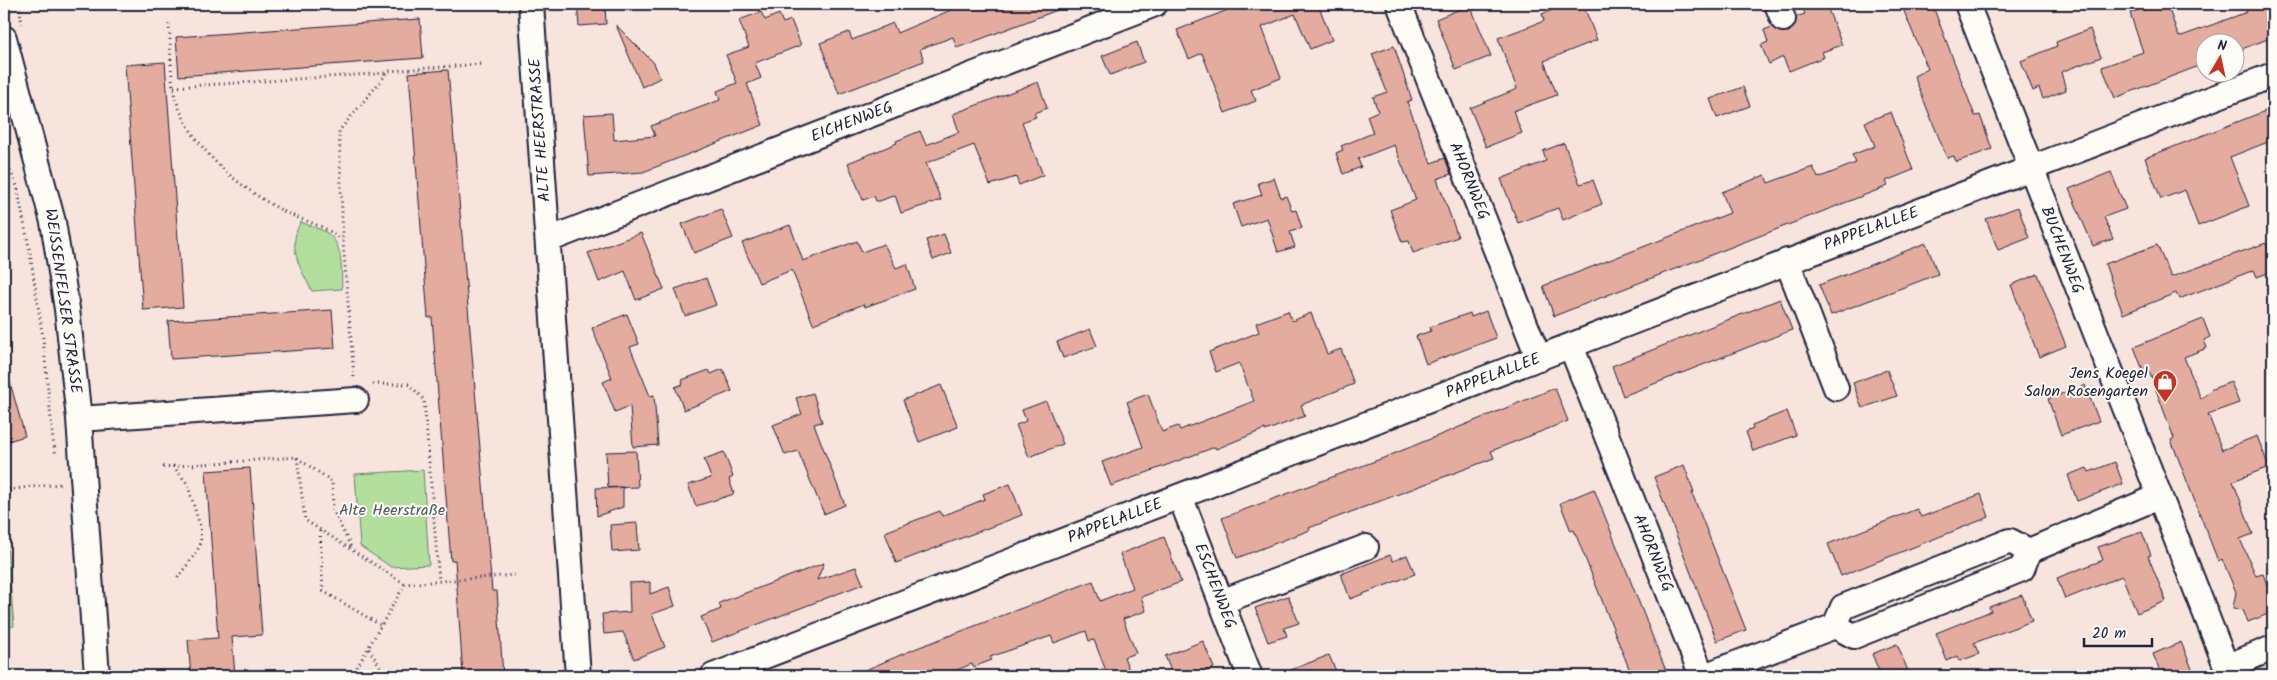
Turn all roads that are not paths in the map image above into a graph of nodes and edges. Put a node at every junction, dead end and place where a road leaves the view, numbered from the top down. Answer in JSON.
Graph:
{"nodes":[{"id":1,"x":531,"y":4,"type":"edge"},
{"id":2,"x":1155,"y":4,"type":"edge"},
{"id":3,"x":1398,"y":4,"type":"edge"},
{"id":4,"x":1967,"y":4,"type":"edge"},
{"id":5,"x":4,"y":38,"type":"edge"},
{"id":6,"x":2273,"y":75,"type":"edge"},
{"id":7,"x":2031,"y":170,"type":"junction"},
{"id":8,"x":548,"y":240,"type":"junction"},
{"id":9,"x":1787,"y":261,"type":"junction"},
{"id":10,"x":1571,"y":346,"type":"junction"},
{"id":11,"x":1539,"y":359,"type":"junction"},
{"id":12,"x":1836,"y":388,"type":"dead end"},
{"id":13,"x":356,"y":392,"type":"road end"},
{"id":14,"x":79,"y":419,"type":"junction"},
{"id":15,"x":1180,"y":496,"type":"junction"},
{"id":16,"x":2158,"y":496,"type":"junction"},
{"id":17,"x":1366,"y":547,"type":"dead end"},
{"id":18,"x":2029,"y":551,"type":"junction"},
{"id":19,"x":1221,"y":602,"type":"junction"},
{"id":20,"x":1835,"y":626,"type":"junction"},
{"id":21,"x":2273,"y":648,"type":"edge"},
{"id":22,"x":2228,"y":672,"type":"edge"},
{"id":23,"x":98,"y":676,"type":"edge"},
{"id":24,"x":578,"y":676,"type":"edge"},
{"id":25,"x":713,"y":676,"type":"edge"},
{"id":26,"x":1250,"y":676,"type":"edge"},
{"id":27,"x":1703,"y":676,"type":"edge"}],
"edges":[{"from":1,"to":8,"type":"street","name":"ALTE HEERSTRASSE"},
{"from":2,"to":8,"type":"street","name":"EICHENWEG"},
{"from":3,"to":11,"type":"street","name":"AHORNWEG"},
{"from":4,"to":7,"type":"street","name":"BUCHENWEG"},
{"from":5,"to":14,"type":"street","name":"WEISSENFELSER STRASSE"},
{"from":6,"to":7,"type":"street","name":"PAPPELALLEE"},
{"from":7,"to":9,"type":"street","name":"PAPPELALLEE"},
{"from":7,"to":16,"type":"street","name":"BUCHENWEG"},
{"from":8,"to":24,"type":"street","name":"ALTE HEERSTRASSE"},
{"from":9,"to":10,"type":"street","name":"PAPPELALLEE"},
{"from":9,"to":12,"type":"street"},
{"from":10,"to":11,"type":"street","name":"PAPPELALLEE"},
{"from":10,"to":27,"type":"street","name":"AHORNWEG"},
{"from":11,"to":15,"type":"street","name":"PAPPELALLEE"},
{"from":13,"to":14,"type":"street"},
{"from":14,"to":23,"type":"street","name":"WEISSENFELSER STRASSE"},
{"from":15,"to":19,"type":"street","name":"ESCHENWEG"},
{"from":15,"to":25,"type":"street","name":"PAPPELALLEE"},
{"from":16,"to":18,"type":"street"},
{"from":16,"to":22,"type":"street","name":"BUCHENWEG"},
{"from":17,"to":19,"type":"street"},
{"from":18,"to":20,"type":"street"},
{"from":18,"to":20,"type":"street"},
{"from":19,"to":26,"type":"street","name":"ESCHENWEG"},
{"from":20,"to":27,"type":"street"},
{"from":21,"to":22,"type":"street"}]}
